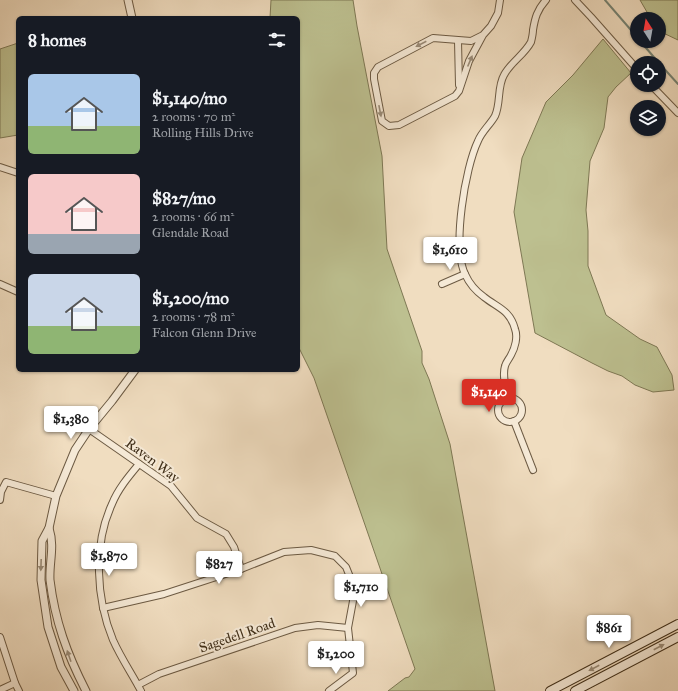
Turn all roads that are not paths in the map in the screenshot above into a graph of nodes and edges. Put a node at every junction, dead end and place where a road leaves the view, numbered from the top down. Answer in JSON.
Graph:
{"nodes":[{"id":1,"x":128,"y":0,"type":"edge"},
{"id":2,"x":500,"y":0,"type":"edge"},
{"id":3,"x":546,"y":0,"type":"edge"},
{"id":4,"x":575,"y":0,"type":"edge"},
{"id":5,"x":132,"y":16,"type":"edge"},
{"id":6,"x":482,"y":35,"type":"junction"},
{"id":7,"x":458,"y":40,"type":"junction"},
{"id":8,"x":630,"y":61,"type":"edge"},
{"id":9,"x":459,"y":91,"type":"junction"},
{"id":10,"x":658,"y":92,"type":"edge"},
{"id":11,"x":678,"y":113,"type":"edge"},
{"id":12,"x":0,"y":167,"type":"edge"},
{"id":13,"x":16,"y":172,"type":"edge"},
{"id":14,"x":465,"y":274,"type":"junction"},
{"id":15,"x":0,"y":284,"type":"edge"},
{"id":16,"x":442,"y":284,"type":"dead end"},
{"id":17,"x":16,"y":291,"type":"edge"},
{"id":18,"x":134,"y":372,"type":"edge"},
{"id":19,"x":508,"y":399,"type":"junction"},
{"id":20,"x":514,"y":421,"type":"junction"},
{"id":21,"x":89,"y":429,"type":"junction"},
{"id":22,"x":139,"y":464,"type":"junction"},
{"id":23,"x":533,"y":470,"type":"dead end"},
{"id":24,"x":56,"y":496,"type":"junction"},
{"id":25,"x":0,"y":500,"type":"edge"},
{"id":26,"x":49,"y":528,"type":"junction"},
{"id":27,"x":241,"y":569,"type":"junction"},
{"id":28,"x":103,"y":608,"type":"junction"},
{"id":29,"x":678,"y":624,"type":"edge"},
{"id":30,"x":348,"y":628,"type":"junction"},
{"id":31,"x":0,"y":637,"type":"edge"},
{"id":32,"x":678,"y":637,"type":"edge"},
{"id":33,"x":15,"y":683,"type":"junction"},
{"id":34,"x":139,"y":688,"type":"edge"},
{"id":35,"x":0,"y":690,"type":"edge"},
{"id":36,"x":19,"y":691,"type":"edge"},
{"id":37,"x":74,"y":691,"type":"edge"},
{"id":38,"x":86,"y":691,"type":"edge"},
{"id":39,"x":329,"y":691,"type":"edge"},
{"id":40,"x":550,"y":691,"type":"edge"},
{"id":41,"x":575,"y":691,"type":"edge"}],
"edges":[{"from":1,"to":5,"type":"street"},
{"from":2,"to":6,"type":"street"},
{"from":3,"to":14,"type":"street"},
{"from":4,"to":8,"type":"street"},
{"from":6,"to":7,"type":"street"},
{"from":9,"to":6,"type":"street","one_way":true},
{"from":7,"to":9,"type":"street"},
{"from":7,"to":9,"type":"street","one_way":true},
{"from":10,"to":11,"type":"street"},
{"from":12,"to":13,"type":"street"},
{"from":14,"to":16,"type":"street"},
{"from":14,"to":19,"type":"street"},
{"from":15,"to":17,"type":"street"},
{"from":18,"to":21,"type":"street"},
{"from":19,"to":20,"type":"street"},
{"from":19,"to":20,"type":"street"},
{"from":20,"to":23,"type":"street"},
{"from":21,"to":22,"type":"street","name":"Raven Way"},
{"from":21,"to":24,"type":"street"},
{"from":22,"to":27,"type":"street","name":"Raven Way"},
{"from":22,"to":28,"type":"street"},
{"from":24,"to":25,"type":"street"},
{"from":24,"to":26,"type":"street"},
{"from":26,"to":37,"type":"street","one_way":true},
{"from":38,"to":26,"type":"street","one_way":true},
{"from":27,"to":28,"type":"street"},
{"from":27,"to":30,"type":"street"},
{"from":28,"to":34,"type":"street"},
{"from":29,"to":40,"type":"main road","one_way":true},
{"from":30,"to":34,"type":"street","name":"Sagedell Road"},
{"from":30,"to":39,"type":"street"},
{"from":31,"to":33,"type":"street"},
{"from":41,"to":32,"type":"main road","one_way":true},
{"from":33,"to":35,"type":"street"},
{"from":33,"to":36,"type":"street"}]}
